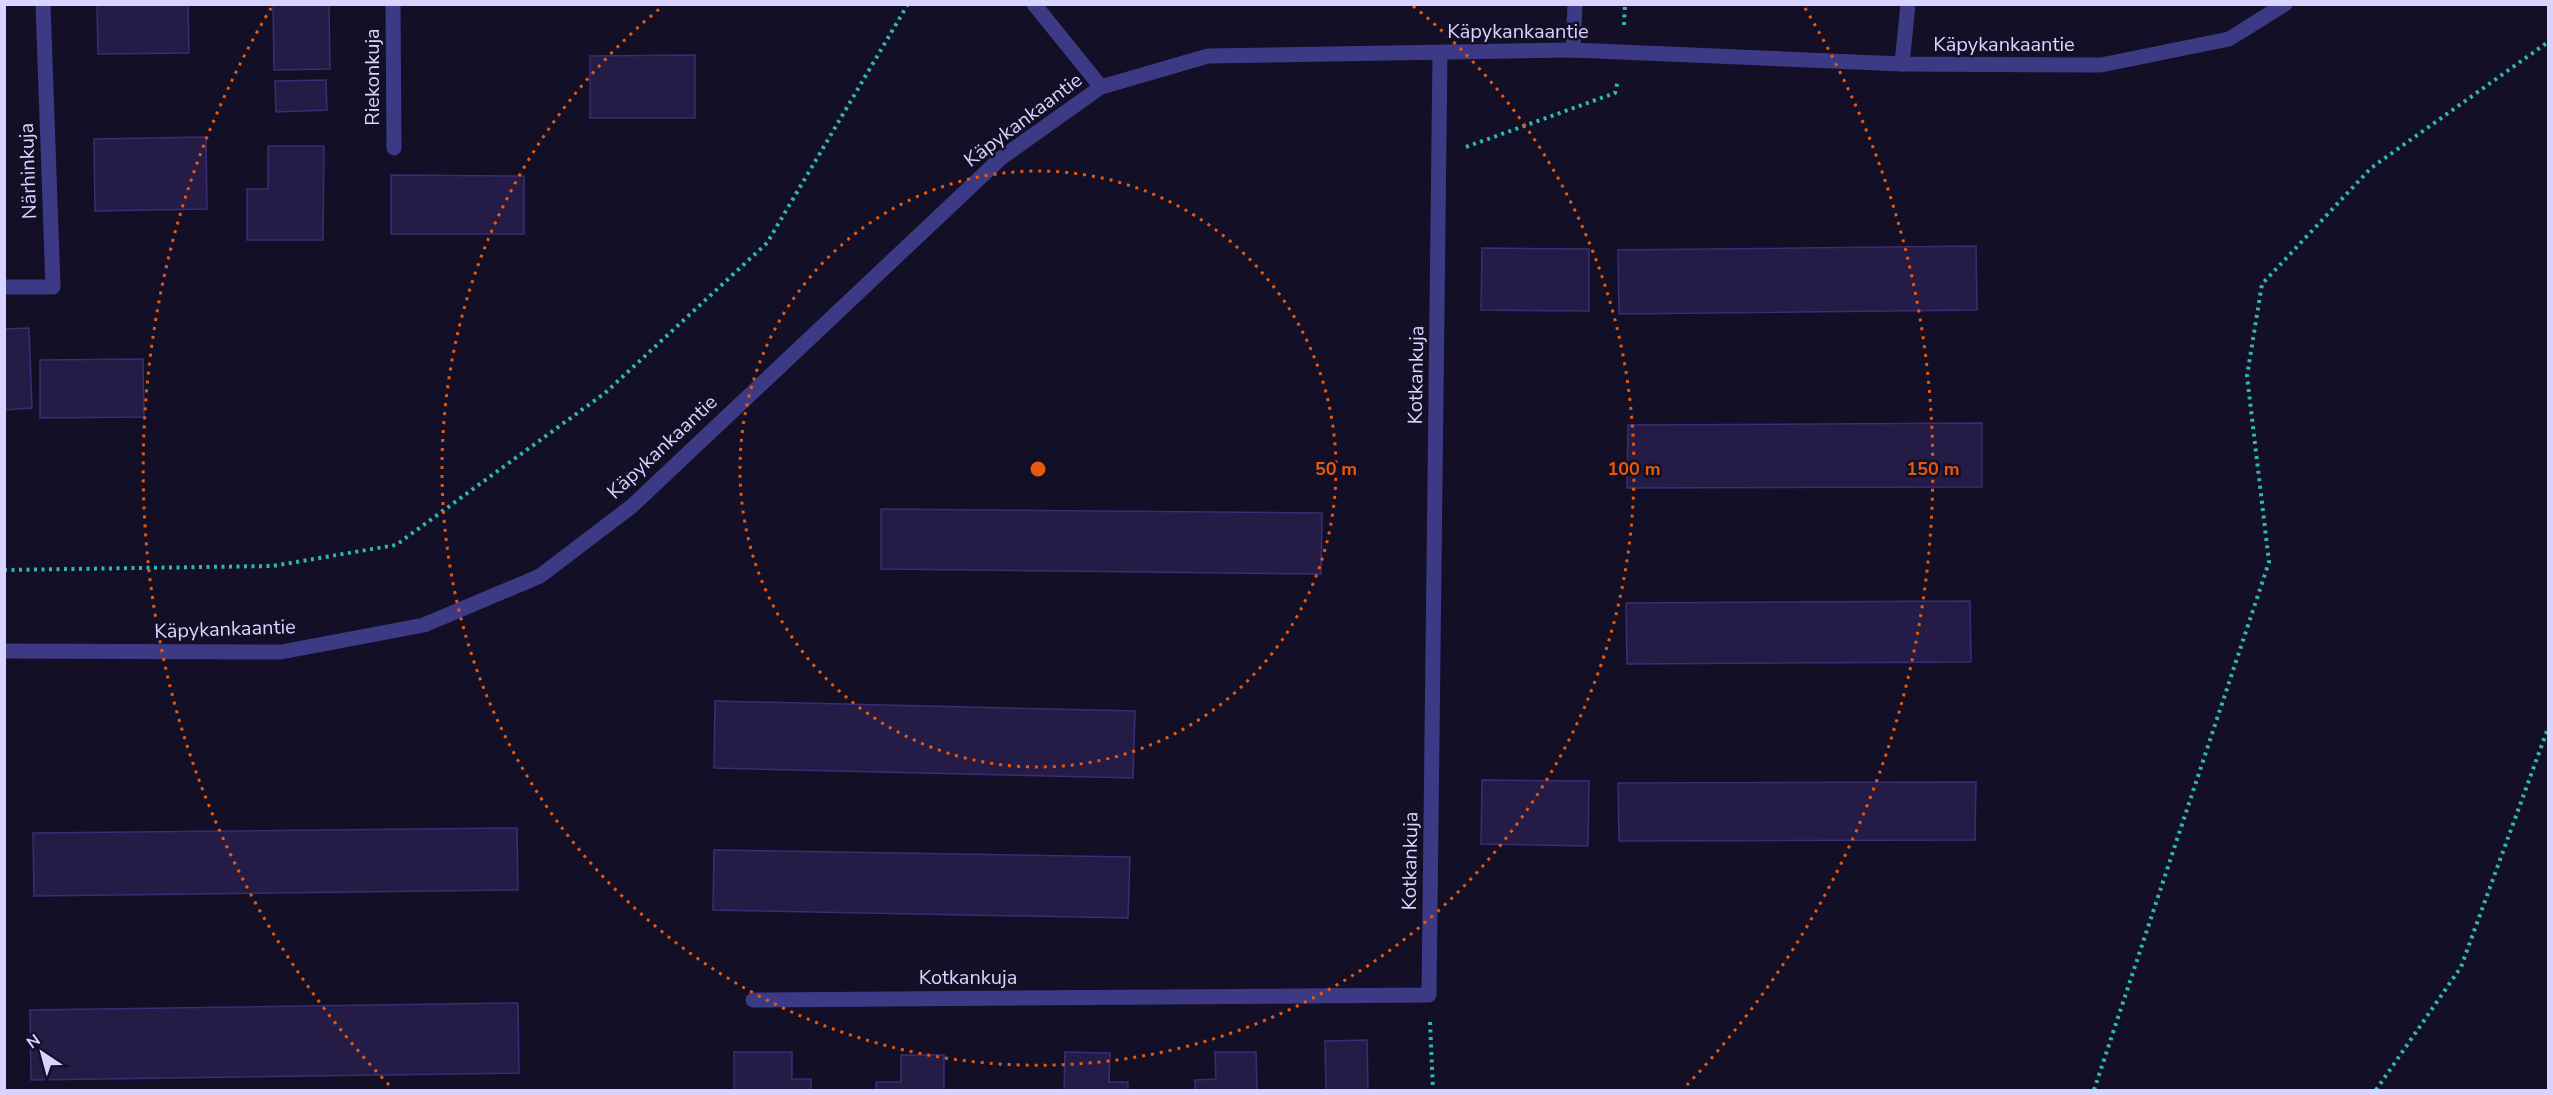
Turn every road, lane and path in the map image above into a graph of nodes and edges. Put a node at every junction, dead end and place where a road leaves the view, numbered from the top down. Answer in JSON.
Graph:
{"nodes":[{"id":1,"x":43,"y":4,"type":"edge"},
{"id":2,"x":393,"y":4,"type":"edge"},
{"id":3,"x":908,"y":4,"type":"edge"},
{"id":4,"x":1034,"y":4,"type":"edge"},
{"id":5,"x":1575,"y":4,"type":"edge"},
{"id":6,"x":1908,"y":4,"type":"edge"},
{"id":7,"x":2285,"y":4,"type":"edge"},
{"id":8,"x":2548,"y":42,"type":"edge"},
{"id":9,"x":1573,"y":50,"type":"junction"},
{"id":10,"x":1440,"y":52,"type":"junction"},
{"id":11,"x":1623,"y":53,"type":"junction"},
{"id":12,"x":1902,"y":64,"type":"junction"},
{"id":13,"x":1101,"y":87,"type":"junction"},
{"id":14,"x":394,"y":148,"type":"dead end"},
{"id":15,"x":1439,"y":157,"type":"junction"},
{"id":16,"x":4,"y":287,"type":"edge"},
{"id":17,"x":4,"y":570,"type":"edge"},
{"id":18,"x":4,"y":651,"type":"edge"},
{"id":19,"x":2548,"y":728,"type":"edge"},
{"id":20,"x":1429,"y":995,"type":"junction"},
{"id":21,"x":753,"y":1000,"type":"dead end"},
{"id":22,"x":1433,"y":1090,"type":"edge"},
{"id":23,"x":2094,"y":1090,"type":"edge"},
{"id":24,"x":2376,"y":1090,"type":"edge"}],
"edges":[{"from":1,"to":16,"type":"street","name":"Närhinkuja"},
{"from":2,"to":14,"type":"street","name":"Riekonkuja"},
{"from":3,"to":17,"type":"path"},
{"from":4,"to":13,"type":"street"},
{"from":5,"to":9,"type":"street"},
{"from":6,"to":12,"type":"street"},
{"from":7,"to":12,"type":"street","name":"Käpykankaantie"},
{"from":8,"to":23,"type":"path"},
{"from":9,"to":10,"type":"street","name":"Käpykankaantie"},
{"from":9,"to":11,"type":"street","name":"Käpykankaantie"},
{"from":10,"to":13,"type":"street","name":"Käpykankaantie"},
{"from":10,"to":15,"type":"street","name":"Kotkankuja"},
{"from":11,"to":12,"type":"street","name":"Käpykankaantie"},
{"from":11,"to":15,"type":"path"},
{"from":13,"to":18,"type":"street","name":"Käpykankaantie"},
{"from":15,"to":20,"type":"street","name":"Kotkankuja"},
{"from":19,"to":24,"type":"path"},
{"from":20,"to":21,"type":"street","name":"Kotkankuja"},
{"from":20,"to":22,"type":"path"}]}
